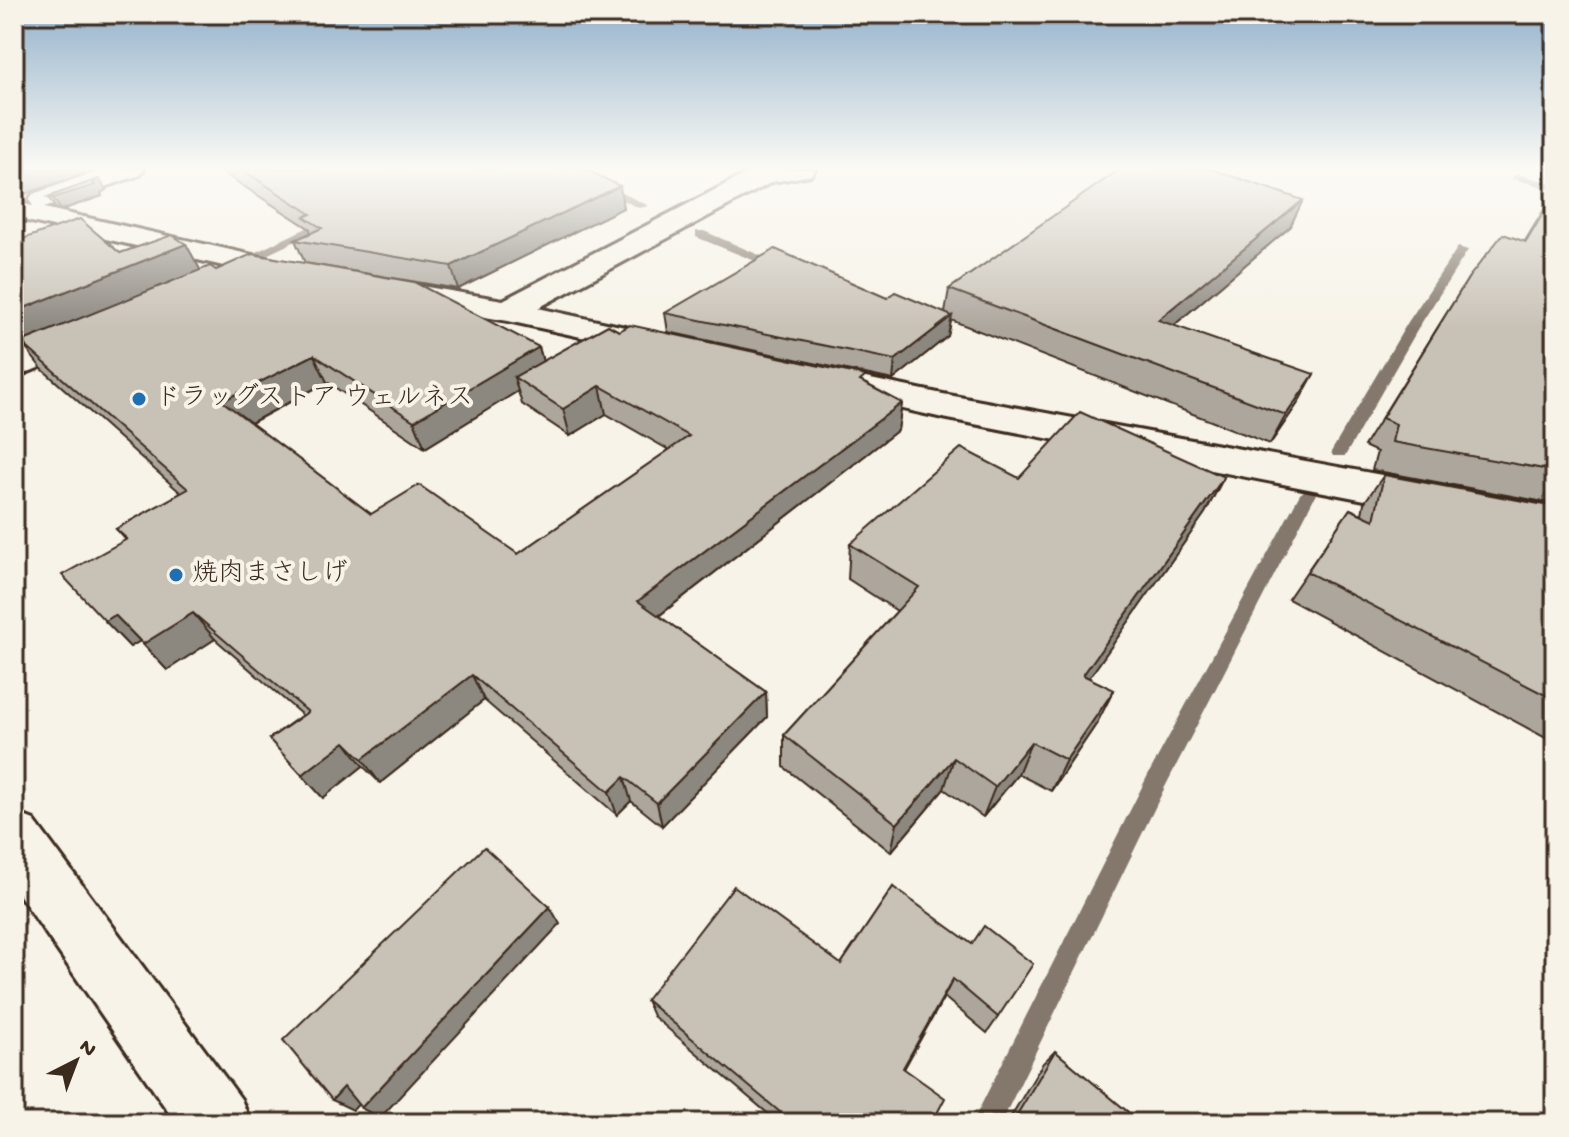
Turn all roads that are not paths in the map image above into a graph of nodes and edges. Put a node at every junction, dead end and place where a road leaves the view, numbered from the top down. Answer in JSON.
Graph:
{"nodes":[{"id":1,"x":65,"y":222,"type":"edge"},
{"id":2,"x":668,"y":222,"type":"edge"},
{"id":3,"x":252,"y":266,"type":"junction"},
{"id":4,"x":210,"y":284,"type":"edge"},
{"id":5,"x":508,"y":311,"type":"junction"},
{"id":6,"x":112,"y":325,"type":"edge"},
{"id":7,"x":679,"y":348,"type":"edge"},
{"id":8,"x":14,"y":367,"type":"edge"},
{"id":9,"x":788,"y":372,"type":"edge"},
{"id":10,"x":1555,"y":522,"type":"edge"},
{"id":11,"x":14,"y":839,"type":"edge"},
{"id":12,"x":217,"y":1123,"type":"edge"}],
"edges":[{"from":1,"to":3,"type":"street"},
{"from":2,"to":5,"type":"street"},
{"from":3,"to":4,"type":"street"},
{"from":3,"to":5,"type":"street"},
{"from":5,"to":7,"type":"street"},
{"from":6,"to":8,"type":"street"},
{"from":9,"to":10,"type":"street"},
{"from":11,"to":12,"type":"street"}]}
